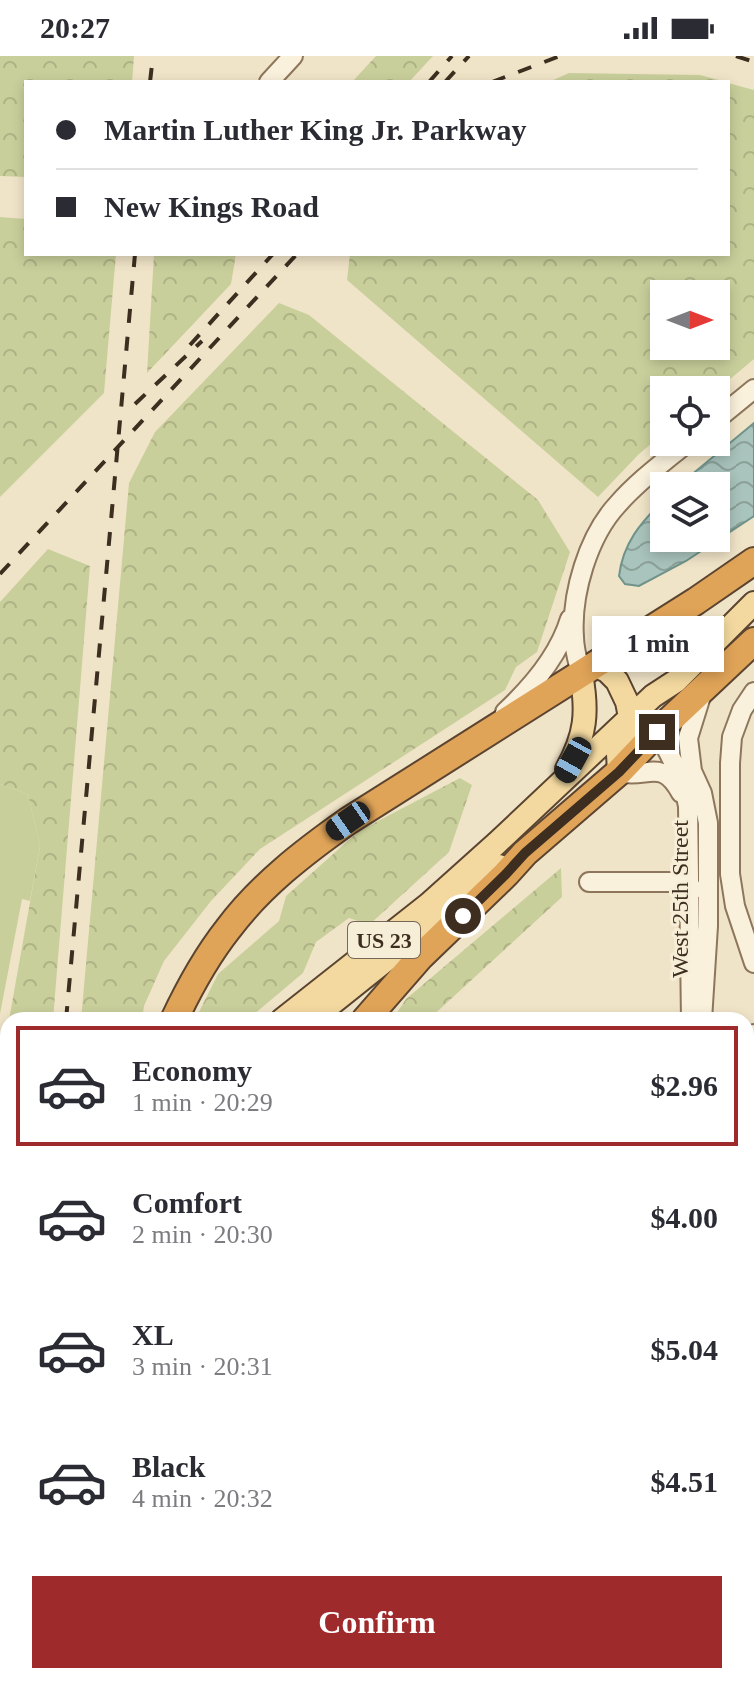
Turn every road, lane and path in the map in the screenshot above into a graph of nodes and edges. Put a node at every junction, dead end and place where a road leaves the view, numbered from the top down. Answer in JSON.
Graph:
{"nodes":[{"id":1,"x":293,"y":56,"type":"edge"},
{"id":2,"x":271,"y":80,"type":"edge"},
{"id":3,"x":754,"y":389,"type":"edge"},
{"id":4,"x":730,"y":409,"type":"edge"},
{"id":5,"x":671,"y":456,"type":"edge"},
{"id":6,"x":754,"y":561,"type":"edge"},
{"id":7,"x":577,"y":593,"type":"junction"},
{"id":8,"x":754,"y":603,"type":"edge"},
{"id":9,"x":754,"y":641,"type":"edge"},
{"id":10,"x":588,"y":669,"type":"junction"},
{"id":11,"x":676,"y":681,"type":"junction"},
{"id":12,"x":704,"y":687,"type":"junction"},
{"id":13,"x":754,"y":692,"type":"edge"},
{"id":14,"x":630,"y":717,"type":"junction"},
{"id":15,"x":657,"y":732,"type":"junction"},
{"id":16,"x":472,"y":742,"type":"junction"},
{"id":17,"x":619,"y":772,"type":"junction"},
{"id":18,"x":559,"y":784,"type":"junction"},
{"id":19,"x":688,"y":806,"type":"junction"},
{"id":20,"x":525,"y":853,"type":"junction"},
{"id":21,"x":589,"y":882,"type":"dead end"},
{"id":22,"x":688,"y":882,"type":"junction"},
{"id":23,"x":708,"y":926,"type":"junction"},
{"id":24,"x":754,"y":963,"type":"edge"},
{"id":25,"x":178,"y":1012,"type":"edge"},
{"id":26,"x":311,"y":1012,"type":"edge"},
{"id":27,"x":311,"y":1012,"type":"edge"},
{"id":28,"x":372,"y":1012,"type":"edge"},
{"id":29,"x":691,"y":1012,"type":"edge"},
{"id":30,"x":703,"y":1012,"type":"edge"}],
"edges":[{"from":1,"to":2,"type":"street"},
{"from":3,"to":4,"type":"street"},
{"from":5,"to":7,"type":"street"},
{"from":6,"to":10,"type":"highway"},
{"from":7,"to":10,"type":"street"},
{"from":7,"to":16,"type":"street"},
{"from":8,"to":11,"type":"main road","number":"US 23"},
{"from":9,"to":12,"type":"highway"},
{"from":10,"to":14,"type":"main road"},
{"from":10,"to":16,"type":"highway"},
{"from":10,"to":18,"type":"main road"},
{"from":11,"to":14,"type":"main road","number":"US 23"},
{"from":11,"to":15,"type":"main road"},
{"from":12,"to":15,"type":"highway"},
{"from":12,"to":23,"type":"street","name":"West 25th Street"},
{"from":13,"to":24,"type":"street"},
{"from":14,"to":17,"type":"main road"},
{"from":14,"to":18,"type":"main road","number":"US 23"},
{"from":15,"to":17,"type":"highway"},
{"from":15,"to":19,"type":"street","name":"West 25th Street"},
{"from":16,"to":25,"type":"highway"},
{"from":17,"to":19,"type":"street"},
{"from":17,"to":20,"type":"highway"},
{"from":18,"to":26,"type":"main road","number":"US 23"},
{"from":19,"to":22,"type":"street","name":"West 25th Street"},
{"from":20,"to":27,"type":"main road","number":"US 23"},
{"from":20,"to":28,"type":"highway"},
{"from":21,"to":22,"type":"street"},
{"from":22,"to":23,"type":"street"},
{"from":22,"to":29,"type":"street","name":"West 25th Street"},
{"from":23,"to":30,"type":"street","name":"West 25th Street"}]}
